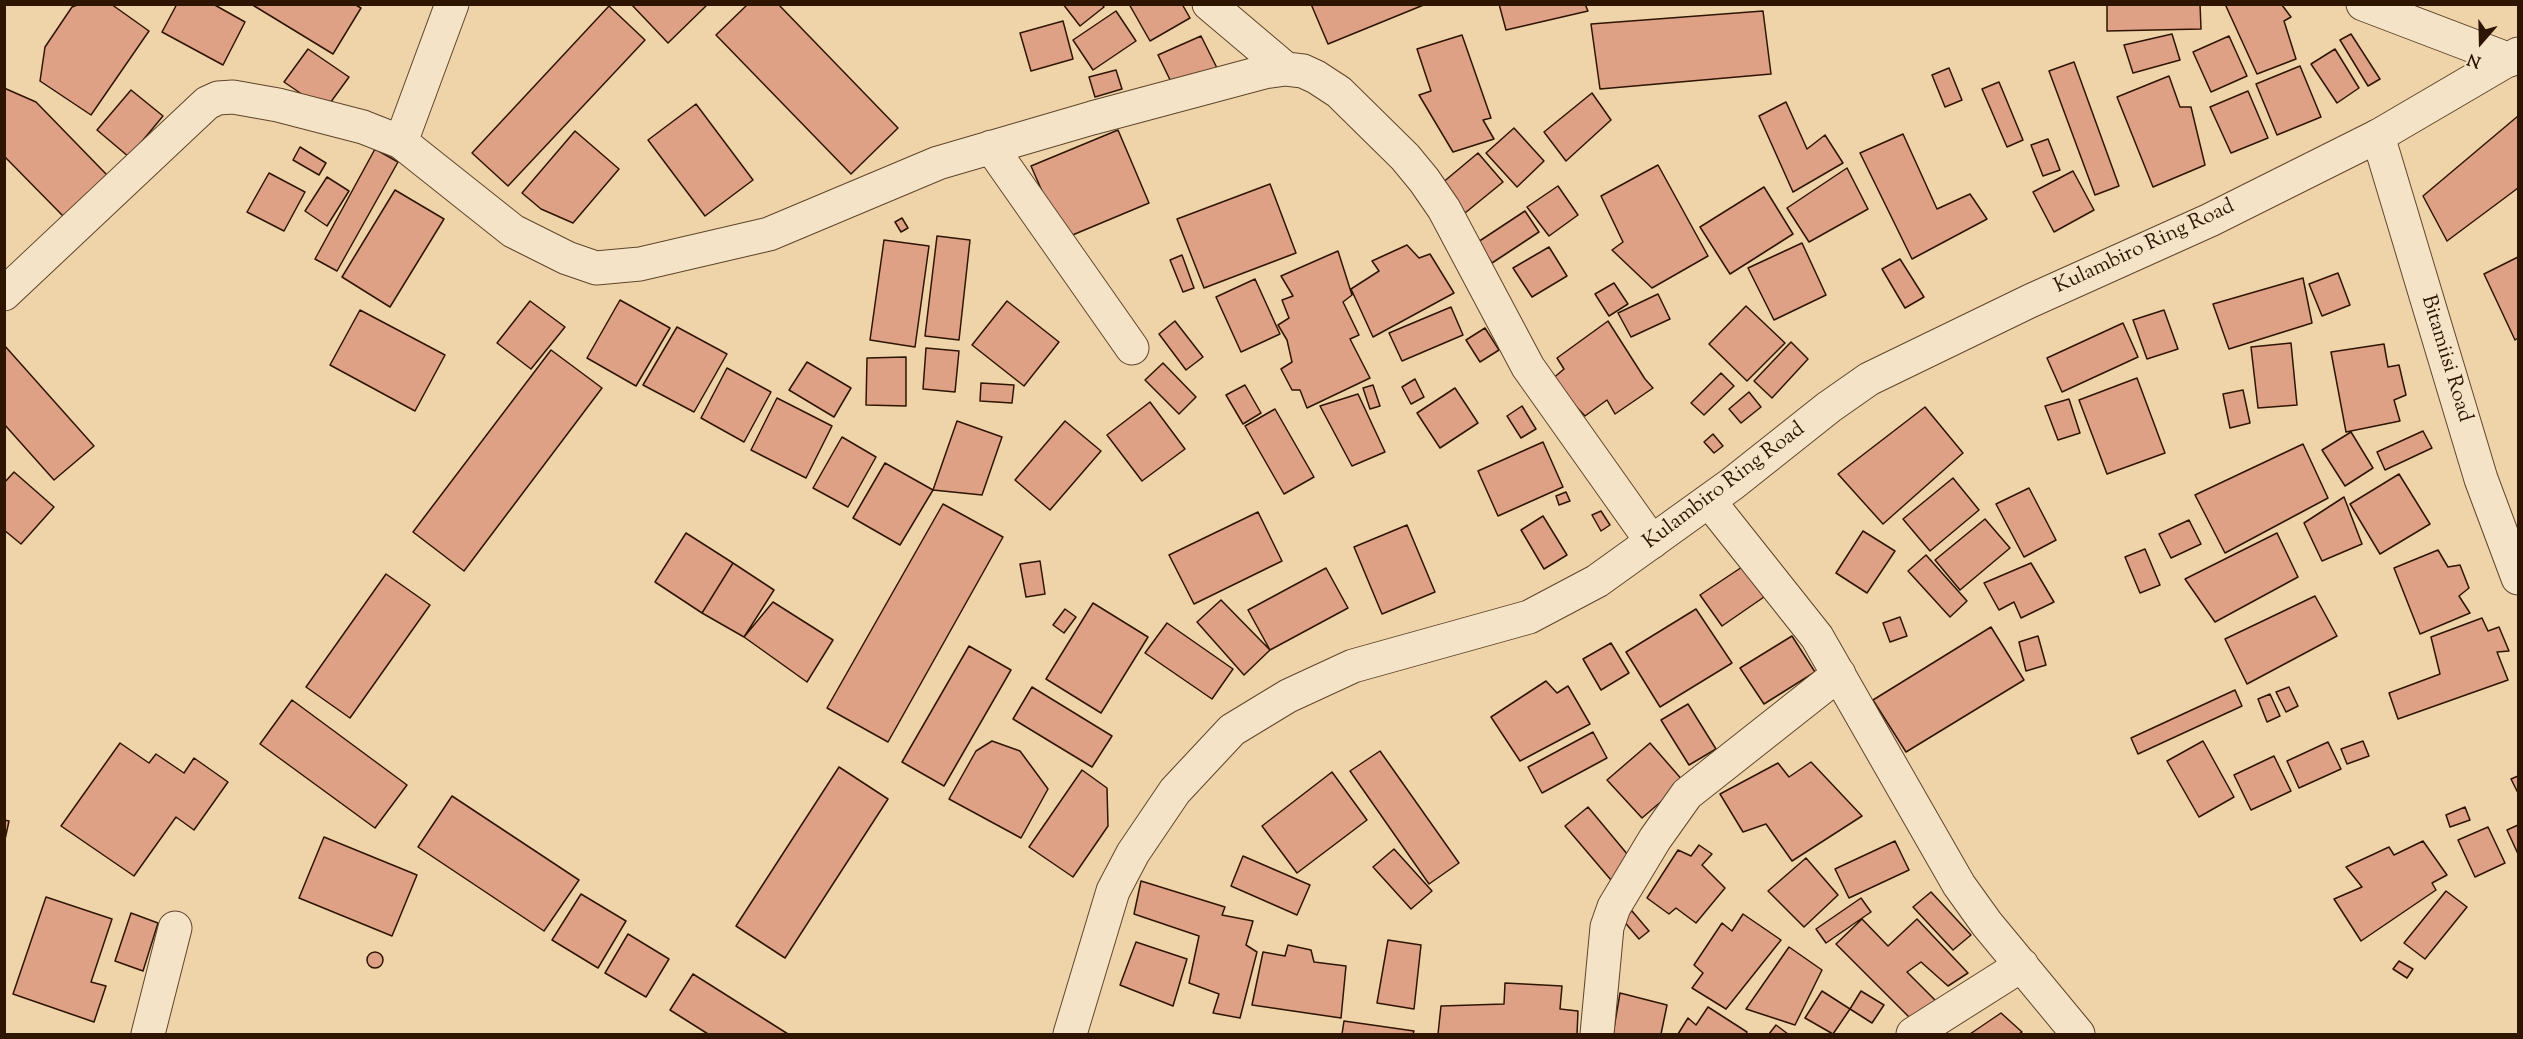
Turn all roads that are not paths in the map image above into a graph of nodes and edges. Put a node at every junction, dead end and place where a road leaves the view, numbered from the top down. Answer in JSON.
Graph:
{"nodes":[{"id":1,"x":452,"y":4,"type":"edge"},
{"id":2,"x":1209,"y":4,"type":"edge"},
{"id":3,"x":2363,"y":4,"type":"edge"},
{"id":4,"x":2514,"y":57,"type":"edge"},
{"id":5,"x":1286,"y":69,"type":"junction"},
{"id":6,"x":2378,"y":136,"type":"junction"},
{"id":7,"x":401,"y":142,"type":"junction"},
{"id":8,"x":991,"y":147,"type":"junction"},
{"id":9,"x":4,"y":294,"type":"edge"},
{"id":10,"x":1132,"y":348,"type":"dead end"},
{"id":11,"x":1709,"y":501,"type":"junction"},
{"id":12,"x":1652,"y":542,"type":"junction"},
{"id":13,"x":2518,"y":578,"type":"edge"},
{"id":14,"x":1839,"y":674,"type":"junction"},
{"id":15,"x":175,"y":928,"type":"dead end"},
{"id":16,"x":2022,"y":965,"type":"junction"},
{"id":17,"x":148,"y":1035,"type":"edge"},
{"id":18,"x":1070,"y":1035,"type":"edge"},
{"id":19,"x":1597,"y":1035,"type":"edge"},
{"id":20,"x":1913,"y":1035,"type":"edge"},
{"id":21,"x":2078,"y":1035,"type":"edge"}],
"edges":[{"from":1,"to":7,"type":"street"},
{"from":2,"to":5,"type":"street"},
{"from":3,"to":4,"type":"street"},
{"from":4,"to":6,"type":"street","name":"Kulambiro Ring Road"},
{"from":5,"to":8,"type":"street"},
{"from":5,"to":12,"type":"street"},
{"from":6,"to":11,"type":"street","name":"Kulambiro Ring Road"},
{"from":6,"to":13,"type":"street","name":"Bitamiisi Road"},
{"from":7,"to":8,"type":"street"},
{"from":7,"to":9,"type":"street"},
{"from":8,"to":10,"type":"street"},
{"from":11,"to":12,"type":"street","name":"Kulambiro Ring Road"},
{"from":11,"to":14,"type":"street"},
{"from":12,"to":18,"type":"street","name":"Kulambiro Ring Road"},
{"from":14,"to":16,"type":"street"},
{"from":14,"to":19,"type":"street"},
{"from":15,"to":17,"type":"street"},
{"from":16,"to":20,"type":"street"},
{"from":16,"to":21,"type":"street"}]}
